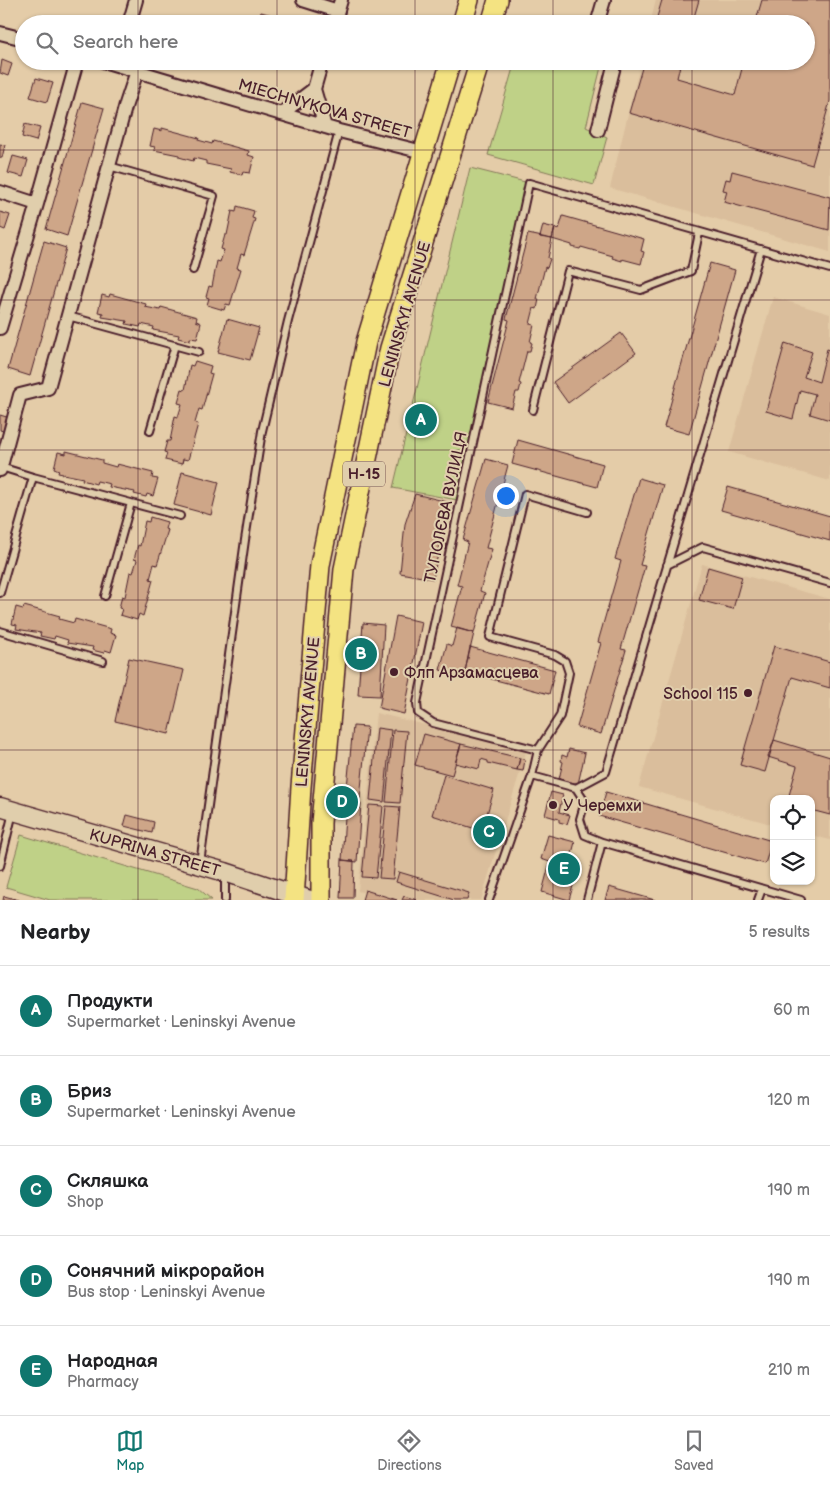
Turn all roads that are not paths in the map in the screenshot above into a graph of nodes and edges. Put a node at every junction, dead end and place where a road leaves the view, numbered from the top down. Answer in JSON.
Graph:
{"nodes":[{"id":1,"x":136,"y":0,"type":"edge"},
{"id":2,"x":303,"y":0,"type":"edge"},
{"id":3,"x":469,"y":0,"type":"edge"},
{"id":4,"x":498,"y":0,"type":"edge"},
{"id":5,"x":604,"y":0,"type":"edge"},
{"id":6,"x":339,"y":5,"type":"edge"},
{"id":7,"x":132,"y":15,"type":"edge"},
{"id":8,"x":465,"y":15,"type":"edge"},
{"id":9,"x":494,"y":15,"type":"edge"},
{"id":10,"x":600,"y":15,"type":"edge"},
{"id":11,"x":0,"y":32,"type":"edge"},
{"id":12,"x":15,"y":36,"type":"edge"},
{"id":13,"x":75,"y":70,"type":"edge"},
{"id":14,"x":134,"y":70,"type":"edge"},
{"id":15,"x":147,"y":70,"type":"edge"},
{"id":16,"x":319,"y":70,"type":"edge"},
{"id":17,"x":448,"y":70,"type":"edge"},
{"id":18,"x":477,"y":70,"type":"edge"},
{"id":19,"x":613,"y":70,"type":"edge"},
{"id":20,"x":314,"y":89,"type":"junction"},
{"id":21,"x":281,"y":114,"type":"junction"},
{"id":22,"x":325,"y":127,"type":"junction"},
{"id":23,"x":598,"y":130,"type":"dead end"},
{"id":24,"x":339,"y":131,"type":"junction"},
{"id":25,"x":423,"y":152,"type":"junction"},
{"id":26,"x":109,"y":166,"type":"junction"},
{"id":27,"x":0,"y":192,"type":"edge"},
{"id":28,"x":38,"y":204,"type":"junction"},
{"id":29,"x":699,"y":232,"type":"junction"},
{"id":30,"x":761,"y":249,"type":"junction"},
{"id":31,"x":830,"y":269,"type":"edge"},
{"id":32,"x":193,"y":270,"type":"dead end"},
{"id":33,"x":68,"y":316,"type":"junction"},
{"id":34,"x":0,"y":328,"type":"edge"},
{"id":35,"x":175,"y":345,"type":"junction"},
{"id":36,"x":199,"y":352,"type":"dead end"},
{"id":37,"x":533,"y":410,"type":"dead end"},
{"id":38,"x":150,"y":431,"type":"dead end"},
{"id":39,"x":0,"y":468,"type":"edge"},
{"id":40,"x":32,"y":477,"type":"junction"},
{"id":41,"x":131,"y":503,"type":"junction"},
{"id":42,"x":587,"y":512,"type":"dead end"},
{"id":43,"x":180,"y":516,"type":"dead end"},
{"id":44,"x":667,"y":565,"type":"junction"},
{"id":45,"x":830,"y":583,"type":"edge"},
{"id":46,"x":0,"y":593,"type":"edge"},
{"id":47,"x":105,"y":596,"type":"dead end"},
{"id":48,"x":0,"y":631,"type":"edge"},
{"id":49,"x":104,"y":661,"type":"dead end"},
{"id":50,"x":538,"y":750,"type":"junction"},
{"id":51,"x":532,"y":776,"type":"junction"},
{"id":52,"x":576,"y":788,"type":"junction"},
{"id":53,"x":7,"y":809,"type":"edge"},
{"id":54,"x":602,"y":842,"type":"junction"},
{"id":55,"x":0,"y":862,"type":"edge"},
{"id":56,"x":200,"y":865,"type":"junction"},
{"id":57,"x":225,"y":872,"type":"junction"},
{"id":58,"x":762,"y":889,"type":"junction"},
{"id":59,"x":299,"y":898,"type":"edge"},
{"id":60,"x":225,"y":900,"type":"edge"},
{"id":61,"x":321,"y":900,"type":"edge"},
{"id":62,"x":489,"y":900,"type":"edge"},
{"id":63,"x":587,"y":900,"type":"edge"},
{"id":64,"x":758,"y":900,"type":"edge"},
{"id":65,"x":801,"y":900,"type":"edge"}],
"edges":[{"from":1,"to":7,"type":"street"},
{"from":2,"to":6,"type":"street"},
{"from":3,"to":8,"type":"main road"},
{"from":4,"to":9,"type":"main road"},
{"from":5,"to":10,"type":"street"},
{"from":11,"to":12,"type":"street"},
{"from":13,"to":28,"type":"street"},
{"from":14,"to":26,"type":"street"},
{"from":15,"to":21,"type":"street","name":"MIECHNYKOVA STREET"},
{"from":16,"to":20,"type":"street"},
{"from":17,"to":25,"type":"main road","name":"LENINSKYI AVENUE","number":"Н-15"},
{"from":18,"to":61,"type":"main road","name":"LENINSKYI AVENUE","number":"Н-15"},
{"from":19,"to":23,"type":"street"},
{"from":20,"to":21,"type":"street"},
{"from":20,"to":22,"type":"street"},
{"from":21,"to":22,"type":"street","name":"MIECHNYKOVA STREET"},
{"from":22,"to":24,"type":"street","name":"MIECHNYKOVA STREET"},
{"from":24,"to":25,"type":"street","name":"MIECHNYKOVA STREET"},
{"from":24,"to":56,"type":"lane"},
{"from":25,"to":59,"type":"main road","name":"LENINSKYI AVENUE","number":"Н-15"},
{"from":26,"to":32,"type":"lane"},
{"from":26,"to":33,"type":"street"},
{"from":27,"to":28,"type":"street"},
{"from":28,"to":34,"type":"street"},
{"from":29,"to":30,"type":"lane"},
{"from":29,"to":37,"type":"lane"},
{"from":29,"to":50,"type":"lane","name":"ТУПОЛЄВА ВУЛИЦЯ"},
{"from":30,"to":31,"type":"lane"},
{"from":30,"to":44,"type":"lane"},
{"from":33,"to":35,"type":"lane"},
{"from":33,"to":39,"type":"street"},
{"from":35,"to":36,"type":"lane"},
{"from":35,"to":38,"type":"lane"},
{"from":39,"to":40,"type":"lane"},
{"from":40,"to":41,"type":"lane"},
{"from":40,"to":46,"type":"lane"},
{"from":41,"to":43,"type":"lane"},
{"from":41,"to":47,"type":"lane"},
{"from":42,"to":50,"type":"lane"},
{"from":44,"to":45,"type":"lane"},
{"from":44,"to":52,"type":"lane"},
{"from":48,"to":49,"type":"lane"},
{"from":50,"to":51,"type":"lane"},
{"from":51,"to":52,"type":"lane"},
{"from":51,"to":62,"type":"lane"},
{"from":52,"to":54,"type":"lane"},
{"from":53,"to":55,"type":"lane"},
{"from":53,"to":56,"type":"main road","name":"KUPRINA STREET"},
{"from":54,"to":58,"type":"lane"},
{"from":54,"to":63,"type":"lane"},
{"from":56,"to":57,"type":"main road","name":"KUPRINA STREET"},
{"from":57,"to":59,"type":"main road","name":"KUPRINA STREET"},
{"from":57,"to":60,"type":"lane"},
{"from":58,"to":64,"type":"lane"},
{"from":58,"to":65,"type":"lane"}]}
